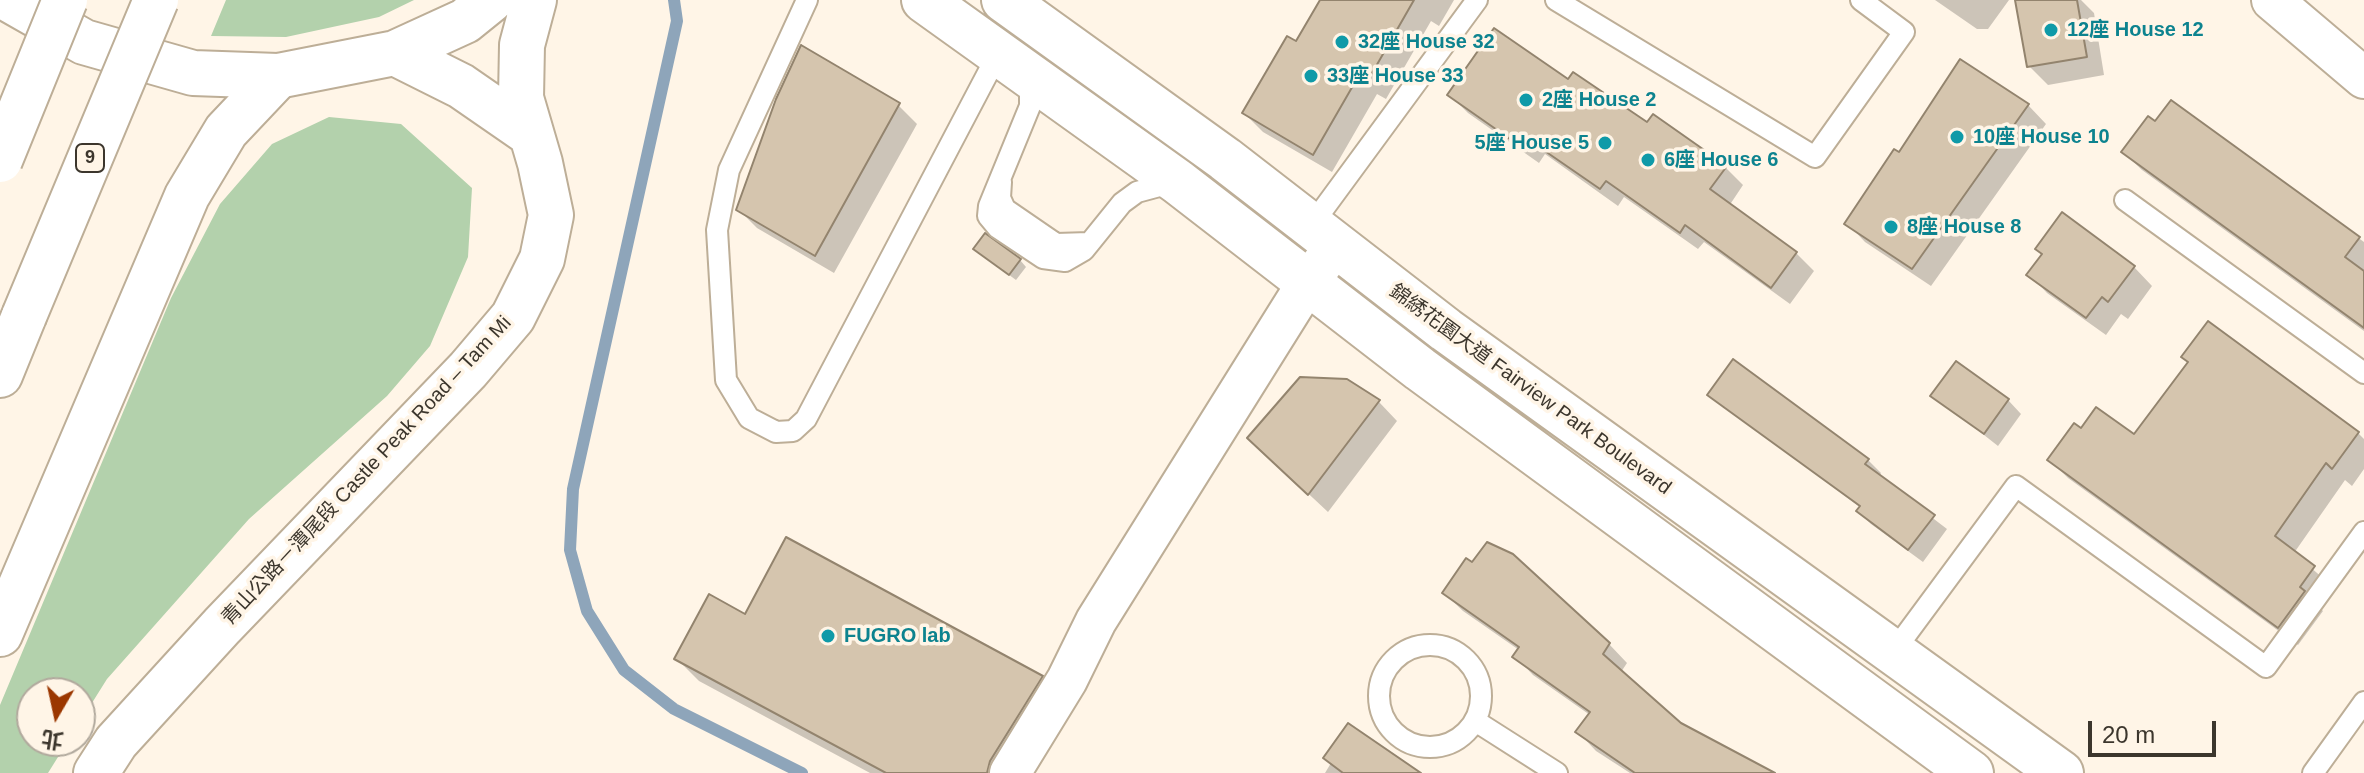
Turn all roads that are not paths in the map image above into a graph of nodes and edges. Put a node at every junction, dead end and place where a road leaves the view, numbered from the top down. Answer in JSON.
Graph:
{"nodes":[{"id":1,"x":10,"y":0,"type":"edge"},
{"id":2,"x":65,"y":0,"type":"edge"},
{"id":3,"x":156,"y":0,"type":"edge"},
{"id":4,"x":491,"y":0,"type":"edge"},
{"id":5,"x":534,"y":0,"type":"edge"},
{"id":6,"x":807,"y":0,"type":"edge"},
{"id":7,"x":924,"y":0,"type":"edge"},
{"id":8,"x":1004,"y":0,"type":"edge"},
{"id":9,"x":1477,"y":0,"type":"edge"},
{"id":10,"x":1556,"y":0,"type":"edge"},
{"id":11,"x":1861,"y":0,"type":"edge"},
{"id":12,"x":2272,"y":0,"type":"edge"},
{"id":13,"x":395,"y":53,"type":"junction"},
{"id":14,"x":1014,"y":62,"type":"junction"},
{"id":15,"x":278,"y":76,"type":"junction"},
{"id":16,"x":2364,"y":78,"type":"edge"},
{"id":17,"x":529,"y":133,"type":"junction"},
{"id":18,"x":0,"y":160,"type":"edge"},
{"id":19,"x":1178,"y":182,"type":"junction"},
{"id":20,"x":2125,"y":200,"type":"dead end"},
{"id":21,"x":1323,"y":237,"type":"junction"},
{"id":22,"x":1296,"y":272,"type":"junction"},
{"id":23,"x":2364,"y":373,"type":"edge"},
{"id":24,"x":0,"y":375,"type":"edge"},
{"id":25,"x":2364,"y":532,"type":"edge"},
{"id":26,"x":0,"y":634,"type":"edge"},
{"id":27,"x":1894,"y":651,"type":"junction"},
{"id":28,"x":2364,"y":702,"type":"edge"},
{"id":29,"x":1477,"y":722,"type":"junction"},
{"id":30,"x":96,"y":773,"type":"edge"},
{"id":31,"x":1010,"y":773,"type":"edge"},
{"id":32,"x":1557,"y":773,"type":"edge"},
{"id":33,"x":1971,"y":773,"type":"edge"},
{"id":34,"x":2061,"y":773,"type":"edge"},
{"id":35,"x":2313,"y":773,"type":"edge"}],
"edges":[{"from":1,"to":15,"type":"main road"},
{"from":2,"to":18,"type":"main road","bridge":true},
{"from":3,"to":24,"type":"main road","number":"9","bridge":true},
{"from":4,"to":13,"type":"main road"},
{"from":5,"to":17,"type":"main road","name":"青山公路－潭尾段 Castle Peak Road – Tam Mi"},
{"from":6,"to":14,"type":"lane"},
{"from":7,"to":14,"type":"main road"},
{"from":8,"to":21,"type":"main road","name":"錦綉花園大道 Fairview Park Boulevard"},
{"from":9,"to":21,"type":"lane"},
{"from":10,"to":11,"type":"lane"},
{"from":12,"to":16,"type":"street"},
{"from":13,"to":15,"type":"main road"},
{"from":13,"to":17,"type":"main road"},
{"from":14,"to":19,"type":"main road"},
{"from":14,"to":19,"type":"lane"},
{"from":15,"to":26,"type":"main road"},
{"from":17,"to":30,"type":"main road","name":"青山公路－潭尾段 Castle Peak Road – Tam Mi"},
{"from":19,"to":22,"type":"main road"},
{"from":20,"to":23,"type":"lane"},
{"from":21,"to":22,"type":"street"},
{"from":21,"to":27,"type":"main road","name":"錦綉花園大道 Fairview Park Boulevard"},
{"from":22,"to":31,"type":"street"},
{"from":22,"to":33,"type":"main road"},
{"from":25,"to":27,"type":"lane"},
{"from":27,"to":34,"type":"main road","name":"錦綉花園大道 Fairview Park Boulevard"},
{"from":28,"to":35,"type":"lane"},
{"from":29,"to":29,"type":"lane"},
{"from":29,"to":32,"type":"lane"}]}
